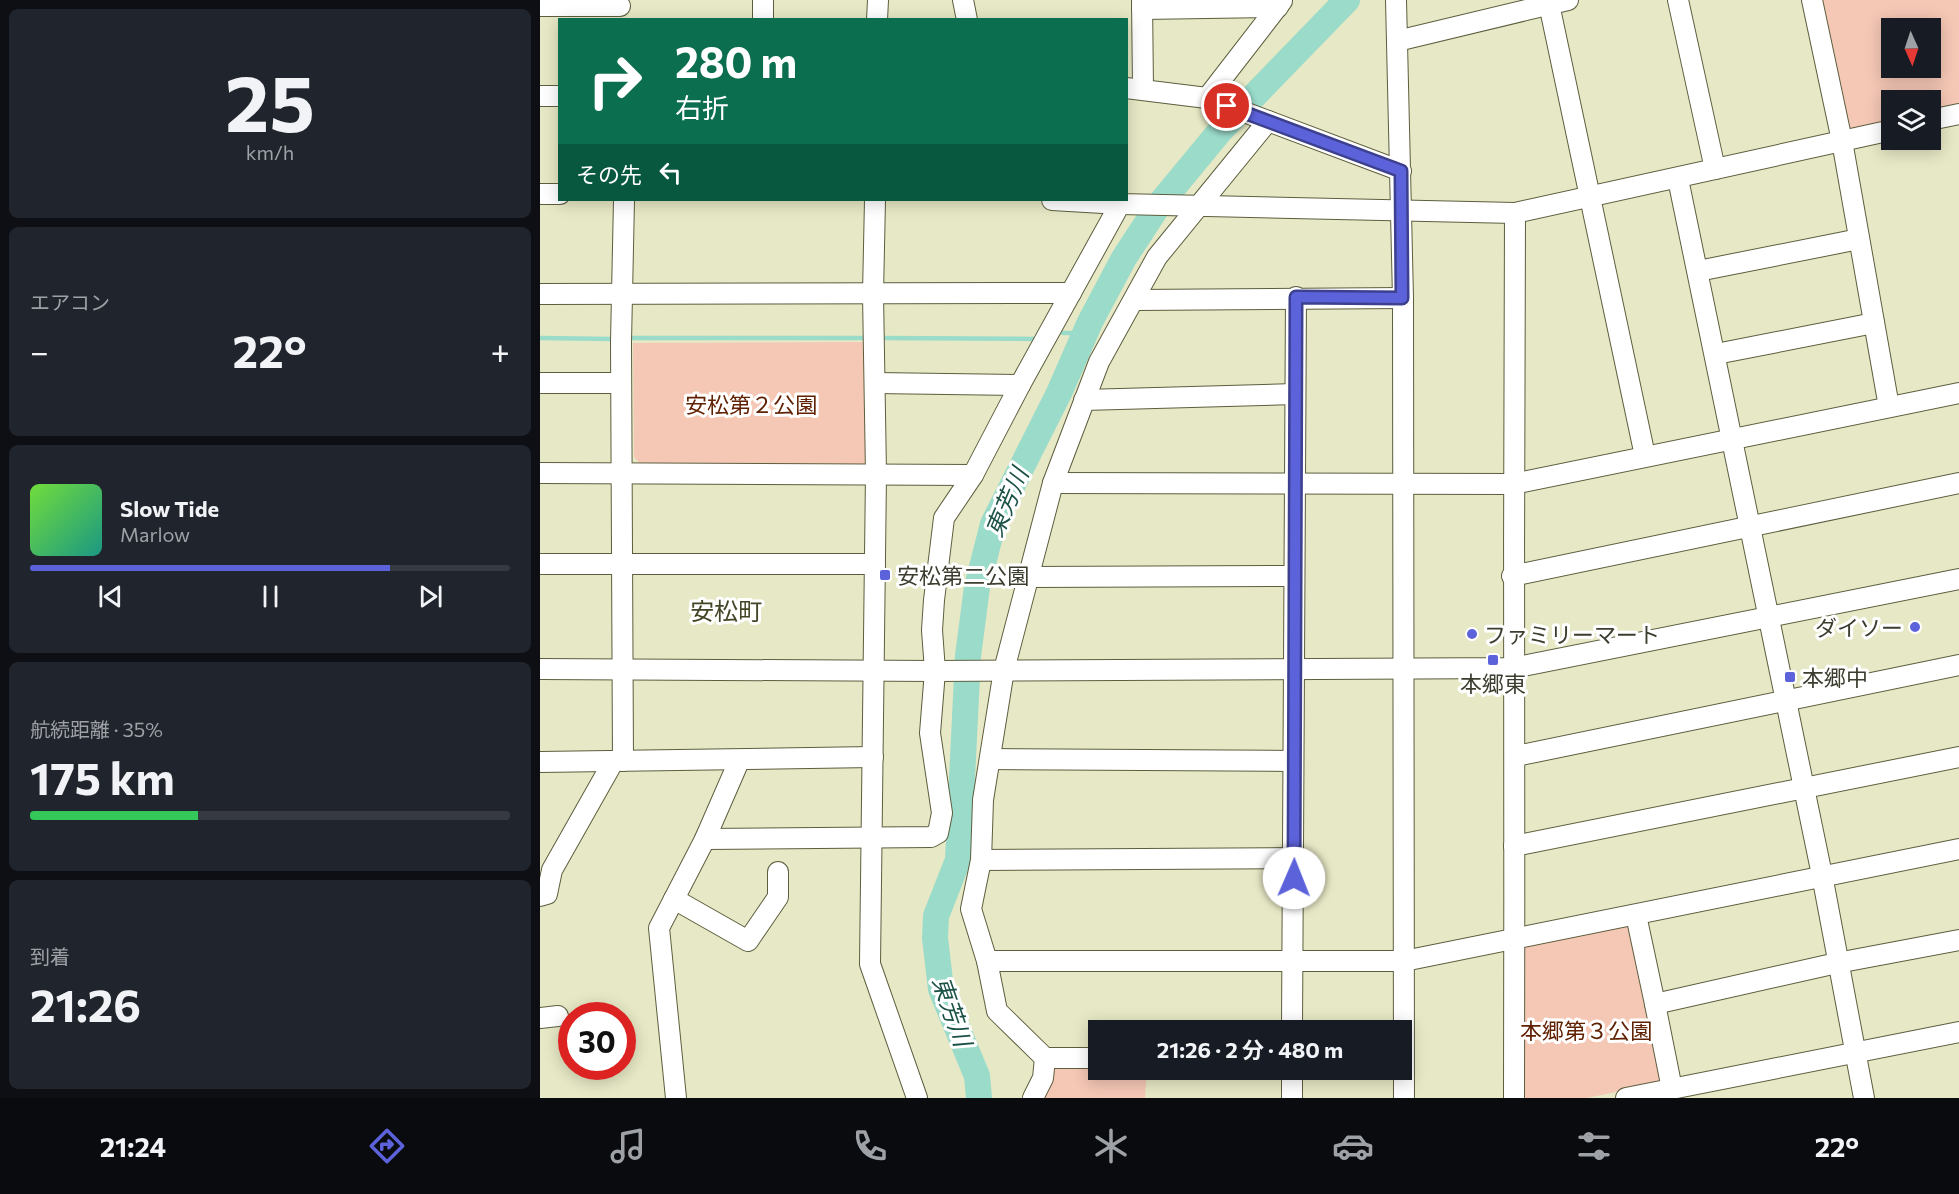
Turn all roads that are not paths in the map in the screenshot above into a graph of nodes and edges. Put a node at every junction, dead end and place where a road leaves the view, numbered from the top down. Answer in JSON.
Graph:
{"nodes":[{"id":1,"x":763,"y":0,"type":"edge"},
{"id":2,"x":878,"y":0,"type":"edge"},
{"id":3,"x":963,"y":0,"type":"edge"},
{"id":4,"x":1396,"y":0,"type":"edge"},
{"id":5,"x":1678,"y":0,"type":"edge"},
{"id":6,"x":1812,"y":0,"type":"edge"},
{"id":7,"x":1558,"y":2,"type":"edge"},
{"id":8,"x":1142,"y":4,"type":"edge"},
{"id":9,"x":1280,"y":4,"type":"edge"},
{"id":10,"x":540,"y":6,"type":"edge"},
{"id":11,"x":620,"y":9,"type":"edge"},
{"id":12,"x":763,"y":18,"type":"edge"},
{"id":13,"x":877,"y":18,"type":"edge"},
{"id":14,"x":967,"y":18,"type":"edge"},
{"id":15,"x":1397,"y":40,"type":"junction"},
{"id":16,"x":1135,"y":88,"type":"edge"},
{"id":17,"x":540,"y":96,"type":"edge"},
{"id":18,"x":558,"y":96,"type":"edge"},
{"id":19,"x":1207,"y":98,"type":"junction"},
{"id":20,"x":1959,"y":114,"type":"edge"},
{"id":21,"x":1941,"y":118,"type":"edge"},
{"id":22,"x":1268,"y":121,"type":"junction"},
{"id":23,"x":1881,"y":132,"type":"edge"},
{"id":24,"x":1842,"y":141,"type":"junction"},
{"id":25,"x":1715,"y":169,"type":"junction"},
{"id":26,"x":1401,"y":171,"type":"junction"},
{"id":27,"x":1678,"y":179,"type":"junction"},
{"id":28,"x":540,"y":194,"type":"edge"},
{"id":29,"x":558,"y":194,"type":"edge"},
{"id":30,"x":1588,"y":197,"type":"junction"},
{"id":31,"x":624,"y":201,"type":"edge"},
{"id":32,"x":875,"y":201,"type":"edge"},
{"id":33,"x":1092,"y":201,"type":"edge"},
{"id":34,"x":1120,"y":204,"type":"junction"},
{"id":35,"x":1199,"y":206,"type":"junction"},
{"id":36,"x":1402,"y":212,"type":"junction"},
{"id":37,"x":1515,"y":213,"type":"junction"},
{"id":38,"x":1859,"y":239,"type":"junction"},
{"id":39,"x":1698,"y":271,"type":"junction"},
{"id":40,"x":1071,"y":293,"type":"junction"},
{"id":41,"x":540,"y":294,"type":"edge"},
{"id":42,"x":873,"y":294,"type":"junction"},
{"id":43,"x":622,"y":295,"type":"junction"},
{"id":44,"x":1296,"y":297,"type":"junction"},
{"id":45,"x":1402,"y":298,"type":"junction"},
{"id":46,"x":1135,"y":300,"type":"junction"},
{"id":47,"x":1874,"y":323,"type":"junction"},
{"id":48,"x":1716,"y":354,"type":"junction"},
{"id":49,"x":540,"y":383,"type":"edge"},
{"id":50,"x":621,"y":383,"type":"junction"},
{"id":51,"x":875,"y":383,"type":"junction"},
{"id":52,"x":1020,"y":385,"type":"junction"},
{"id":53,"x":1959,"y":393,"type":"edge"},
{"id":54,"x":1295,"y":394,"type":"junction"},
{"id":55,"x":1084,"y":400,"type":"junction"},
{"id":56,"x":1889,"y":407,"type":"junction"},
{"id":57,"x":1732,"y":441,"type":"junction"},
{"id":58,"x":1645,"y":456,"type":"junction"},
{"id":59,"x":540,"y":473,"type":"edge"},
{"id":60,"x":622,"y":473,"type":"junction"},
{"id":61,"x":876,"y":474,"type":"junction"},
{"id":62,"x":974,"y":475,"type":"junction"},
{"id":63,"x":1053,"y":483,"type":"junction"},
{"id":64,"x":1959,"y":483,"type":"edge"},
{"id":65,"x":1293,"y":484,"type":"junction"},
{"id":66,"x":1402,"y":484,"type":"junction"},
{"id":67,"x":1513,"y":484,"type":"junction"},
{"id":68,"x":1750,"y":527,"type":"junction"},
{"id":69,"x":540,"y":564,"type":"edge"},
{"id":70,"x":875,"y":564,"type":"junction"},
{"id":71,"x":623,"y":565,"type":"junction"},
{"id":72,"x":1294,"y":576,"type":"junction"},
{"id":73,"x":1512,"y":576,"type":"junction"},
{"id":74,"x":1030,"y":577,"type":"junction"},
{"id":75,"x":1959,"y":579,"type":"edge"},
{"id":76,"x":1767,"y":618,"type":"junction"},
{"id":77,"x":1959,"y":665,"type":"edge"},
{"id":78,"x":1294,"y":668,"type":"junction"},
{"id":79,"x":1404,"y":668,"type":"junction"},
{"id":80,"x":1513,"y":668,"type":"junction"},
{"id":81,"x":540,"y":669,"type":"edge"},
{"id":82,"x":621,"y":669,"type":"junction"},
{"id":83,"x":874,"y":669,"type":"junction"},
{"id":84,"x":1002,"y":670,"type":"junction"},
{"id":85,"x":943,"y":671,"type":"junction"},
{"id":86,"x":1786,"y":702,"type":"junction"},
{"id":87,"x":1516,"y":756,"type":"junction"},
{"id":88,"x":873,"y":757,"type":"junction"},
{"id":89,"x":1959,"y":757,"type":"edge"},
{"id":90,"x":992,"y":759,"type":"junction"},
{"id":91,"x":1293,"y":760,"type":"junction"},
{"id":92,"x":618,"y":761,"type":"junction"},
{"id":93,"x":739,"y":761,"type":"junction"},
{"id":94,"x":540,"y":762,"type":"edge"},
{"id":95,"x":1803,"y":786,"type":"junction"},
{"id":96,"x":873,"y":836,"type":"junction"},
{"id":97,"x":705,"y":839,"type":"junction"},
{"id":98,"x":1514,"y":846,"type":"junction"},
{"id":99,"x":1959,"y":849,"type":"edge"},
{"id":100,"x":1295,"y":858,"type":"junction"},
{"id":101,"x":981,"y":860,"type":"junction"},
{"id":102,"x":778,"y":872,"type":"dead end"},
{"id":103,"x":1822,"y":875,"type":"junction"},
{"id":104,"x":540,"y":896,"type":"edge"},
{"id":105,"x":674,"y":899,"type":"junction"},
{"id":106,"x":1636,"y":915,"type":"junction"},
{"id":107,"x":1515,"y":940,"type":"junction"},
{"id":108,"x":1959,"y":940,"type":"edge"},
{"id":109,"x":1292,"y":959,"type":"junction"},
{"id":110,"x":987,"y":961,"type":"junction"},
{"id":111,"x":1404,"y":961,"type":"junction"},
{"id":112,"x":1838,"y":963,"type":"junction"},
{"id":113,"x":1655,"y":1004,"type":"junction"},
{"id":114,"x":1292,"y":1020,"type":"edge"},
{"id":115,"x":1959,"y":1032,"type":"edge"},
{"id":116,"x":1854,"y":1054,"type":"junction"},
{"id":117,"x":1045,"y":1058,"type":"junction"},
{"id":118,"x":1088,"y":1058,"type":"edge"},
{"id":119,"x":1292,"y":1080,"type":"edge"},
{"id":120,"x":1672,"y":1089,"type":"junction"},
{"id":121,"x":676,"y":1098,"type":"edge"},
{"id":122,"x":916,"y":1098,"type":"edge"},
{"id":123,"x":1033,"y":1098,"type":"edge"},
{"id":124,"x":1292,"y":1098,"type":"edge"},
{"id":125,"x":1404,"y":1098,"type":"edge"},
{"id":126,"x":1514,"y":1098,"type":"edge"},
{"id":127,"x":1626,"y":1098,"type":"edge"},
{"id":128,"x":1864,"y":1098,"type":"edge"}],
"edges":[{"from":1,"to":12,"type":"street"},
{"from":2,"to":13,"type":"street"},
{"from":3,"to":14,"type":"street"},
{"from":4,"to":15,"type":"street"},
{"from":5,"to":25,"type":"street"},
{"from":6,"to":24,"type":"street"},
{"from":7,"to":15,"type":"street"},
{"from":7,"to":30,"type":"street"},
{"from":8,"to":9,"type":"street"},
{"from":8,"to":16,"type":"street"},
{"from":9,"to":19,"type":"street"},
{"from":10,"to":11,"type":"street"},
{"from":15,"to":26,"type":"street"},
{"from":16,"to":19,"type":"street"},
{"from":17,"to":18,"type":"street"},
{"from":19,"to":22,"type":"street"},
{"from":20,"to":21,"type":"street"},
{"from":22,"to":26,"type":"street"},
{"from":22,"to":35,"type":"street"},
{"from":23,"to":24,"type":"street"},
{"from":24,"to":25,"type":"street"},
{"from":24,"to":38,"type":"street"},
{"from":25,"to":27,"type":"street"},
{"from":26,"to":36,"type":"street"},
{"from":27,"to":30,"type":"street"},
{"from":27,"to":39,"type":"street"},
{"from":28,"to":29,"type":"street"},
{"from":30,"to":37,"type":"street"},
{"from":30,"to":58,"type":"street"},
{"from":31,"to":43,"type":"street"},
{"from":32,"to":42,"type":"street"},
{"from":33,"to":34,"type":"street"},
{"from":34,"to":35,"type":"street"},
{"from":34,"to":40,"type":"street"},
{"from":35,"to":36,"type":"street"},
{"from":35,"to":46,"type":"street"},
{"from":36,"to":37,"type":"street"},
{"from":36,"to":45,"type":"street"},
{"from":37,"to":67,"type":"street"},
{"from":38,"to":39,"type":"street"},
{"from":38,"to":47,"type":"street"},
{"from":39,"to":48,"type":"street"},
{"from":40,"to":42,"type":"street"},
{"from":40,"to":52,"type":"street"},
{"from":41,"to":43,"type":"street"},
{"from":42,"to":43,"type":"street"},
{"from":42,"to":51,"type":"street"},
{"from":43,"to":50,"type":"street"},
{"from":44,"to":45,"type":"street"},
{"from":44,"to":46,"type":"street"},
{"from":44,"to":54,"type":"street"},
{"from":45,"to":66,"type":"street"},
{"from":46,"to":55,"type":"street"},
{"from":47,"to":48,"type":"street"},
{"from":47,"to":56,"type":"street"},
{"from":48,"to":57,"type":"street"},
{"from":49,"to":50,"type":"street"},
{"from":50,"to":60,"type":"street"},
{"from":51,"to":52,"type":"street"},
{"from":51,"to":61,"type":"street"},
{"from":52,"to":62,"type":"street"},
{"from":53,"to":56,"type":"street"},
{"from":54,"to":55,"type":"street"},
{"from":54,"to":65,"type":"street"},
{"from":55,"to":63,"type":"street"},
{"from":56,"to":57,"type":"street"},
{"from":57,"to":58,"type":"street"},
{"from":57,"to":68,"type":"street"},
{"from":58,"to":67,"type":"street"},
{"from":59,"to":60,"type":"street"},
{"from":60,"to":61,"type":"street"},
{"from":60,"to":71,"type":"street"},
{"from":61,"to":62,"type":"street"},
{"from":61,"to":70,"type":"street"},
{"from":62,"to":85,"type":"street"},
{"from":63,"to":65,"type":"street"},
{"from":63,"to":74,"type":"street"},
{"from":64,"to":68,"type":"street"},
{"from":65,"to":66,"type":"street"},
{"from":65,"to":72,"type":"street"},
{"from":66,"to":67,"type":"street"},
{"from":66,"to":79,"type":"street"},
{"from":67,"to":73,"type":"street"},
{"from":68,"to":73,"type":"street"},
{"from":68,"to":76,"type":"street"},
{"from":69,"to":71,"type":"street"},
{"from":70,"to":71,"type":"street"},
{"from":70,"to":83,"type":"street"},
{"from":71,"to":82,"type":"street"},
{"from":72,"to":74,"type":"street"},
{"from":72,"to":78,"type":"street"},
{"from":73,"to":80,"type":"street"},
{"from":74,"to":84,"type":"street"},
{"from":75,"to":76,"type":"street"},
{"from":76,"to":80,"type":"street"},
{"from":76,"to":86,"type":"street"},
{"from":77,"to":86,"type":"street"},
{"from":78,"to":79,"type":"street"},
{"from":78,"to":84,"type":"street"},
{"from":78,"to":91,"type":"street"},
{"from":79,"to":80,"type":"street"},
{"from":79,"to":111,"type":"street"},
{"from":80,"to":87,"type":"street"},
{"from":81,"to":82,"type":"street"},
{"from":82,"to":83,"type":"street"},
{"from":82,"to":92,"type":"street"},
{"from":83,"to":85,"type":"street"},
{"from":83,"to":88,"type":"street"},
{"from":84,"to":85,"type":"street"},
{"from":84,"to":90,"type":"street"},
{"from":85,"to":96,"type":"street"},
{"from":86,"to":87,"type":"street"},
{"from":86,"to":95,"type":"street"},
{"from":87,"to":98,"type":"street"},
{"from":88,"to":93,"type":"street"},
{"from":88,"to":96,"type":"street"},
{"from":89,"to":95,"type":"street"},
{"from":90,"to":91,"type":"street"},
{"from":90,"to":101,"type":"street"},
{"from":91,"to":100,"type":"street"},
{"from":92,"to":93,"type":"street"},
{"from":92,"to":94,"type":"street"},
{"from":92,"to":104,"type":"street"},
{"from":93,"to":97,"type":"street"},
{"from":95,"to":98,"type":"street"},
{"from":95,"to":103,"type":"street"},
{"from":96,"to":97,"type":"street"},
{"from":96,"to":122,"type":"street"},
{"from":97,"to":105,"type":"street"},
{"from":98,"to":107,"type":"street"},
{"from":99,"to":103,"type":"street"},
{"from":100,"to":101,"type":"street"},
{"from":100,"to":109,"type":"street"},
{"from":101,"to":110,"type":"street"},
{"from":102,"to":105,"type":"street"},
{"from":103,"to":106,"type":"street"},
{"from":103,"to":112,"type":"street"},
{"from":105,"to":121,"type":"street"},
{"from":106,"to":107,"type":"street"},
{"from":106,"to":113,"type":"street"},
{"from":107,"to":111,"type":"street"},
{"from":107,"to":126,"type":"street"},
{"from":108,"to":112,"type":"street"},
{"from":109,"to":110,"type":"street"},
{"from":109,"to":111,"type":"street"},
{"from":109,"to":114,"type":"street"},
{"from":110,"to":117,"type":"street"},
{"from":111,"to":125,"type":"street"},
{"from":112,"to":113,"type":"street"},
{"from":112,"to":116,"type":"street"},
{"from":113,"to":120,"type":"street"},
{"from":115,"to":116,"type":"street"},
{"from":116,"to":120,"type":"street"},
{"from":116,"to":128,"type":"street"},
{"from":117,"to":118,"type":"street"},
{"from":117,"to":123,"type":"street"},
{"from":119,"to":124,"type":"street"},
{"from":120,"to":127,"type":"street"}]}
